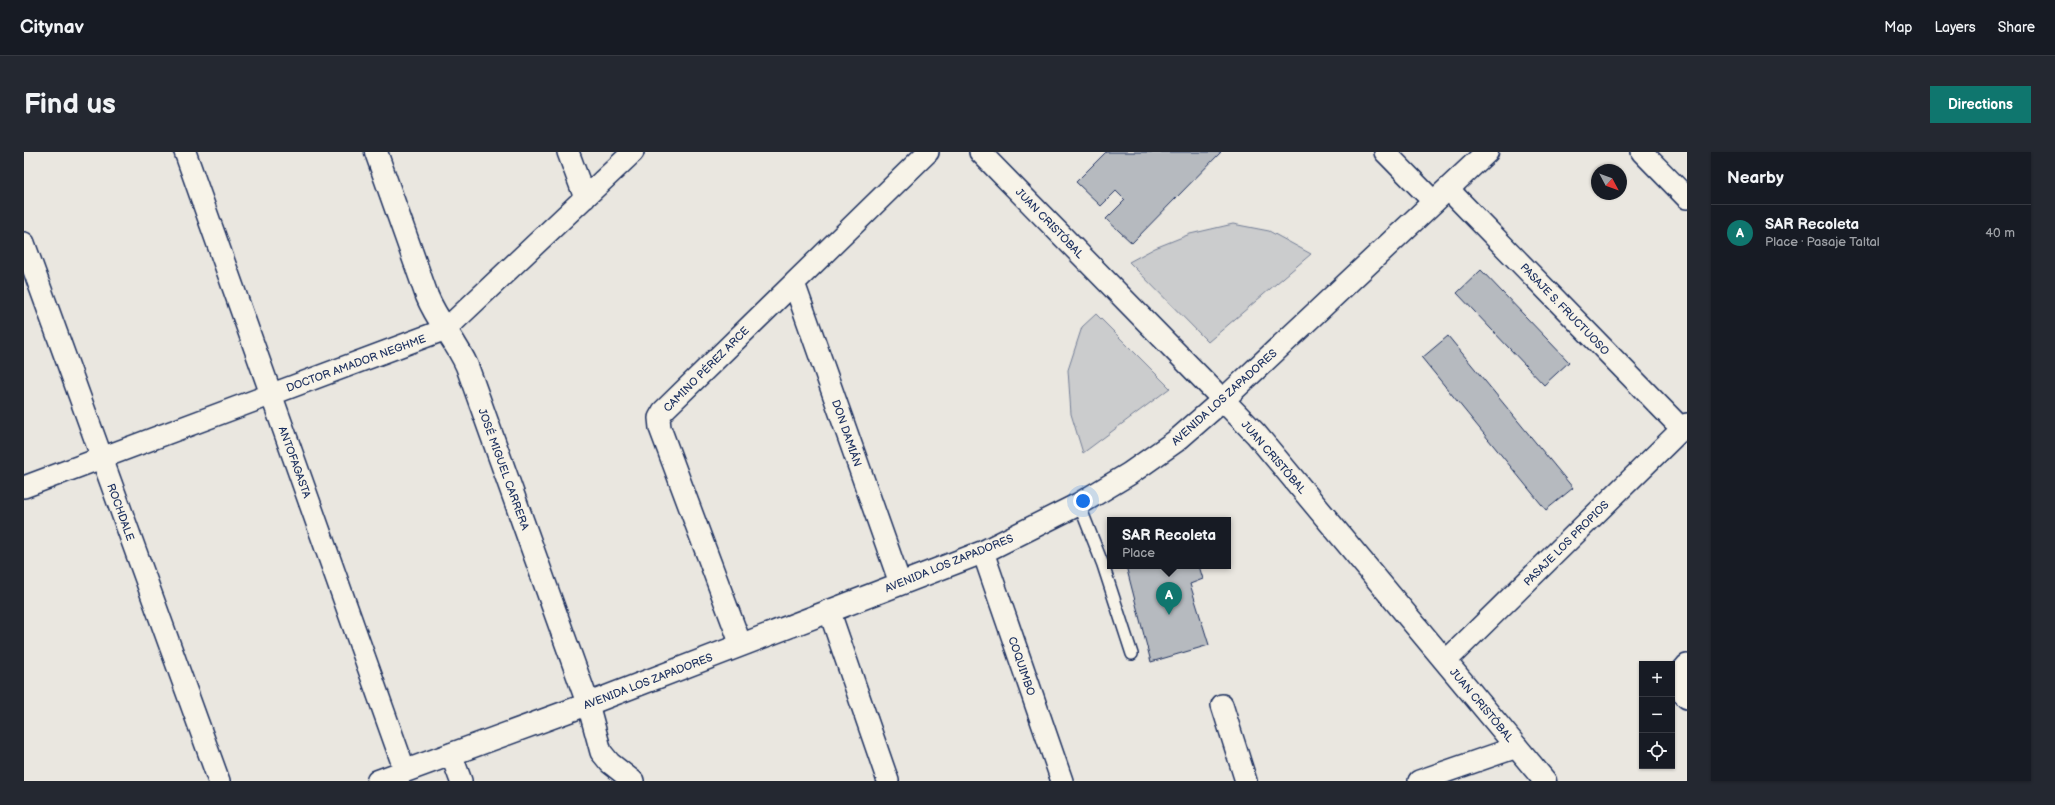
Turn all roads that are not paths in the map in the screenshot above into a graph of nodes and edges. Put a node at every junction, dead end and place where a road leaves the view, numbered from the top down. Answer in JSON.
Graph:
{"nodes":[{"id":1,"x":185,"y":152,"type":"edge"},
{"id":2,"x":376,"y":152,"type":"edge"},
{"id":3,"x":568,"y":152,"type":"edge"},
{"id":4,"x":633,"y":152,"type":"edge"},
{"id":5,"x":928,"y":152,"type":"edge"},
{"id":6,"x":980,"y":152,"type":"edge"},
{"id":7,"x":1385,"y":152,"type":"edge"},
{"id":8,"x":1487,"y":152,"type":"edge"},
{"id":9,"x":1642,"y":152,"type":"edge"},
{"id":10,"x":1441,"y":196,"type":"junction"},
{"id":11,"x":586,"y":198,"type":"junction"},
{"id":12,"x":1687,"y":198,"type":"edge"},
{"id":13,"x":24,"y":243,"type":"edge"},
{"id":14,"x":794,"y":283,"type":"junction"},
{"id":15,"x":446,"y":329,"type":"junction"},
{"id":16,"x":272,"y":394,"type":"junction"},
{"id":17,"x":1223,"y":400,"type":"junction"},
{"id":18,"x":1684,"y":427,"type":"edge"},
{"id":19,"x":102,"y":458,"type":"junction"},
{"id":20,"x":24,"y":487,"type":"edge"},
{"id":21,"x":1079,"y":504,"type":"junction"},
{"id":22,"x":983,"y":552,"type":"junction"},
{"id":23,"x":900,"y":583,"type":"junction"},
{"id":24,"x":829,"y":610,"type":"junction"},
{"id":25,"x":741,"y":645,"type":"junction"},
{"id":26,"x":1132,"y":654,"type":"dead end"},
{"id":27,"x":1446,"y":661,"type":"junction"},
{"id":28,"x":588,"y":704,"type":"junction"},
{"id":29,"x":1222,"y":705,"type":"dead end"},
{"id":30,"x":1517,"y":747,"type":"junction"},
{"id":31,"x":451,"y":754,"type":"junction"},
{"id":32,"x":405,"y":771,"type":"junction"},
{"id":33,"x":219,"y":781,"type":"edge"},
{"id":34,"x":378,"y":781,"type":"edge"},
{"id":35,"x":461,"y":781,"type":"edge"},
{"id":36,"x":633,"y":781,"type":"edge"},
{"id":37,"x":888,"y":781,"type":"edge"},
{"id":38,"x":1062,"y":781,"type":"edge"},
{"id":39,"x":1246,"y":781,"type":"edge"},
{"id":40,"x":1419,"y":781,"type":"edge"},
{"id":41,"x":1545,"y":781,"type":"edge"}],
"edges":[{"from":1,"to":16,"type":"street","name":"ANTOFAGASTA"},
{"from":2,"to":15,"type":"main road","name":"JOSÉ MIGUEL CARRERA"},
{"from":3,"to":11,"type":"street"},
{"from":4,"to":11,"type":"street","name":"DOCTOR AMADOR NEGHME"},
{"from":5,"to":14,"type":"street","name":"CAMINO PÉREZ ARCE"},
{"from":6,"to":17,"type":"street","name":"JUAN CRISTÓBAL"},
{"from":7,"to":10,"type":"street","name":"PASAJE S. FRUCTUOSO"},
{"from":8,"to":10,"type":"main road","name":"AVENIDA LOS ZAPADORES"},
{"from":9,"to":12,"type":"street"},
{"from":10,"to":17,"type":"main road","name":"AVENIDA LOS ZAPADORES"},
{"from":10,"to":18,"type":"street","name":"PASAJE S. FRUCTUOSO"},
{"from":11,"to":15,"type":"street","name":"DOCTOR AMADOR NEGHME"},
{"from":13,"to":19,"type":"street","name":"ROCHDALE"},
{"from":14,"to":23,"type":"street","name":"DON DAMIÁN"},
{"from":14,"to":25,"type":"street","name":"CAMINO PÉREZ ARCE"},
{"from":15,"to":16,"type":"street","name":"DOCTOR AMADOR NEGHME"},
{"from":15,"to":28,"type":"main road","name":"JOSÉ MIGUEL CARRERA"},
{"from":16,"to":19,"type":"street","name":"DOCTOR AMADOR NEGHME"},
{"from":16,"to":32,"type":"street","name":"ANTOFAGASTA"},
{"from":17,"to":21,"type":"main road","name":"AVENIDA LOS ZAPADORES"},
{"from":17,"to":27,"type":"main road","name":"JUAN CRISTÓBAL"},
{"from":18,"to":27,"type":"street","name":"PASAJE LOS PROPIOS"},
{"from":19,"to":20,"type":"street","name":"DOCTOR AMADOR NEGHME"},
{"from":19,"to":33,"type":"street","name":"ROCHDALE"},
{"from":21,"to":22,"type":"main road","name":"AVENIDA LOS ZAPADORES"},
{"from":21,"to":26,"type":"lane"},
{"from":22,"to":23,"type":"main road","name":"AVENIDA LOS ZAPADORES"},
{"from":22,"to":38,"type":"street","name":"COQUIMBO"},
{"from":23,"to":24,"type":"main road","name":"AVENIDA LOS ZAPADORES"},
{"from":24,"to":25,"type":"main road","name":"AVENIDA LOS ZAPADORES"},
{"from":24,"to":37,"type":"street"},
{"from":25,"to":28,"type":"main road","name":"AVENIDA LOS ZAPADORES"},
{"from":27,"to":30,"type":"main road","name":"JUAN CRISTÓBAL"},
{"from":28,"to":31,"type":"main road","name":"AVENIDA LOS ZAPADORES"},
{"from":28,"to":36,"type":"street","name":"JOSÉ MIGUEL CARRERA"},
{"from":29,"to":39,"type":"street"},
{"from":30,"to":40,"type":"street"},
{"from":30,"to":41,"type":"main road","name":"JUAN CRISTÓBAL"},
{"from":31,"to":32,"type":"main road","name":"AVENIDA LOS ZAPADORES"},
{"from":31,"to":35,"type":"street"},
{"from":32,"to":34,"type":"main road","name":"AVENIDA LOS ZAPADORES"}]}
